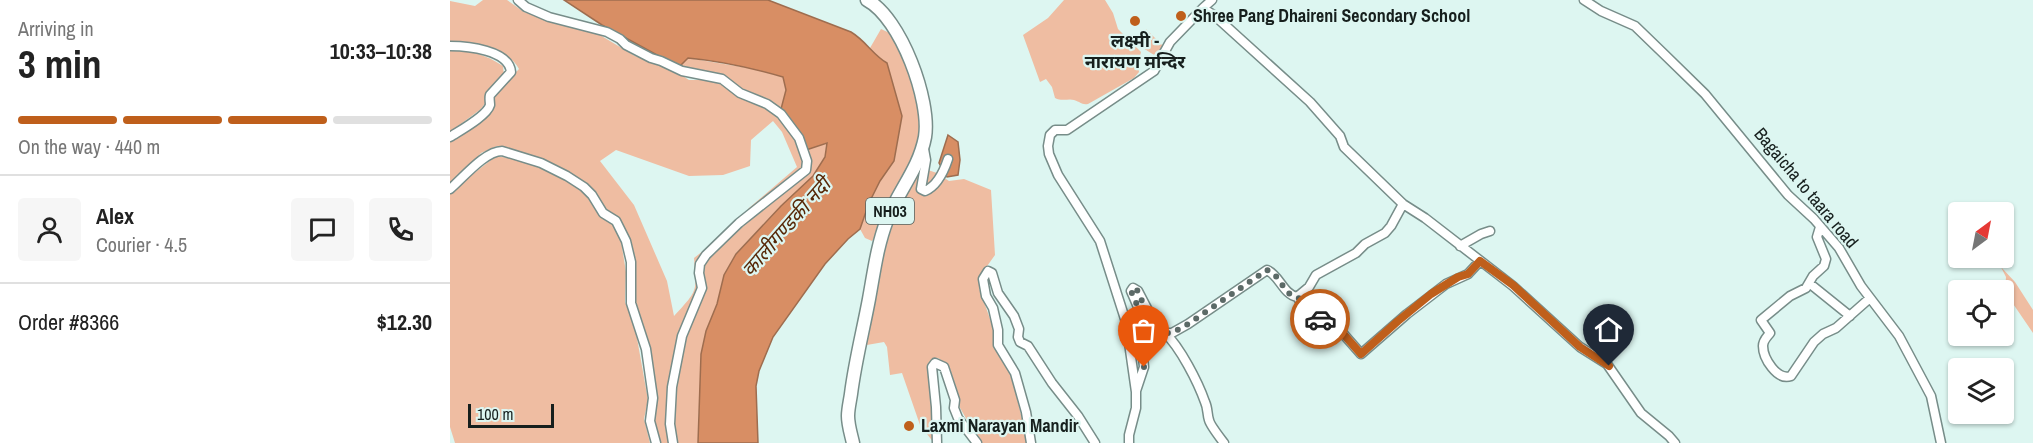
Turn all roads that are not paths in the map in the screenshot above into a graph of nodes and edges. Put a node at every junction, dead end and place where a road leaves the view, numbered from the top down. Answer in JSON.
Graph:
{"nodes":[{"id":1,"x":518,"y":0,"type":"edge"},
{"id":2,"x":867,"y":0,"type":"edge"},
{"id":3,"x":1212,"y":0,"type":"edge"},
{"id":4,"x":1585,"y":0,"type":"edge"},
{"id":5,"x":1203,"y":8,"type":"junction"},
{"id":6,"x":450,"y":46,"type":"edge"},
{"id":7,"x":450,"y":137,"type":"edge"},
{"id":8,"x":925,"y":137,"type":"junction"},
{"id":9,"x":948,"y":159,"type":"dead end"},
{"id":10,"x":450,"y":189,"type":"edge"},
{"id":11,"x":1403,"y":204,"type":"junction"},
{"id":12,"x":1820,"y":227,"type":"junction"},
{"id":13,"x":1490,"y":231,"type":"dead end"},
{"id":14,"x":1460,"y":246,"type":"junction"},
{"id":15,"x":1480,"y":261,"type":"junction"},
{"id":16,"x":1809,"y":283,"type":"junction"},
{"id":17,"x":1298,"y":297,"type":"junction"},
{"id":18,"x":1870,"y":298,"type":"junction"},
{"id":19,"x":1850,"y":316,"type":"junction"},
{"id":20,"x":1165,"y":333,"type":"junction"},
{"id":21,"x":1136,"y":392,"type":"junction"},
{"id":22,"x":656,"y":443,"type":"edge"},
{"id":23,"x":673,"y":443,"type":"edge"},
{"id":24,"x":853,"y":443,"type":"edge"},
{"id":25,"x":937,"y":443,"type":"edge"},
{"id":26,"x":977,"y":443,"type":"edge"},
{"id":27,"x":1031,"y":443,"type":"edge"},
{"id":28,"x":1095,"y":443,"type":"edge"},
{"id":29,"x":1129,"y":443,"type":"edge"},
{"id":30,"x":1224,"y":443,"type":"edge"},
{"id":31,"x":1675,"y":443,"type":"edge"},
{"id":32,"x":1941,"y":443,"type":"edge"}],
"edges":[{"from":1,"to":23,"type":"street"},
{"from":2,"to":8,"type":"highway","number":"NH03"},
{"from":3,"to":5,"type":"street"},
{"from":4,"to":12,"type":"street","name":"Bagaicha to taara road"},
{"from":5,"to":11,"type":"street"},
{"from":5,"to":21,"type":"street"},
{"from":6,"to":7,"type":"street"},
{"from":8,"to":9,"type":"street"},
{"from":8,"to":24,"type":"highway","number":"NH03"},
{"from":10,"to":22,"type":"street"},
{"from":11,"to":14,"type":"street"},
{"from":11,"to":17,"type":"street"},
{"from":12,"to":16,"type":"street"},
{"from":12,"to":18,"type":"street","name":"Bagaicha to taara road"},
{"from":13,"to":14,"type":"street"},
{"from":14,"to":15,"type":"street"},
{"from":15,"to":17,"type":"street"},
{"from":15,"to":31,"type":"street"},
{"from":16,"to":19,"type":"street"},
{"from":16,"to":19,"type":"street"},
{"from":17,"to":20,"type":"street"},
{"from":18,"to":19,"type":"street"},
{"from":18,"to":32,"type":"street","name":"Bagaicha to taara road"},
{"from":20,"to":21,"type":"street"},
{"from":20,"to":30,"type":"street"},
{"from":21,"to":29,"type":"street"},
{"from":25,"to":26,"type":"street"},
{"from":27,"to":28,"type":"street"}]}
